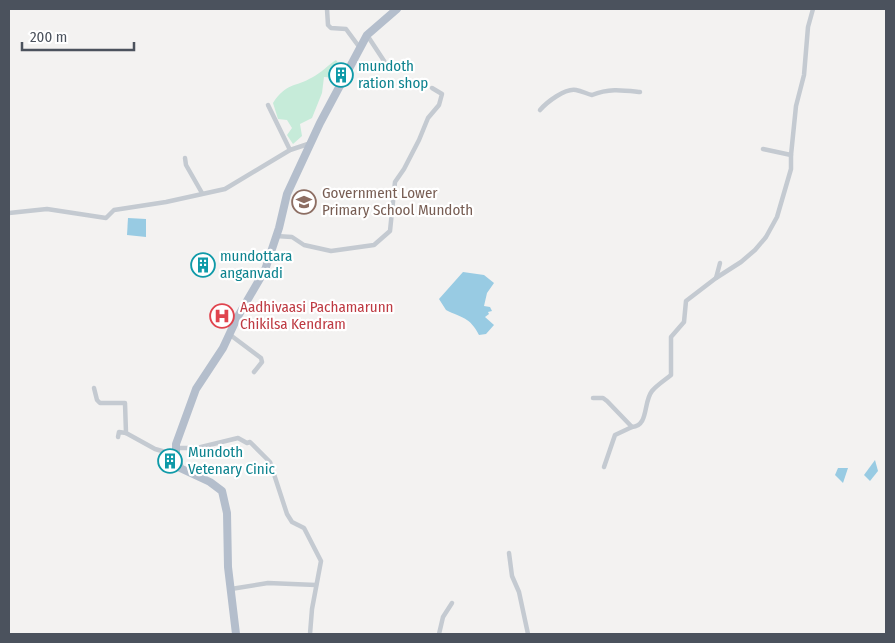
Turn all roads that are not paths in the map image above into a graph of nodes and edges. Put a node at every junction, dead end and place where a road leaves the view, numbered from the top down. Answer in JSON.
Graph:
{"nodes":[{"id":1,"x":327,"y":9,"type":"edge"},
{"id":2,"x":397,"y":9,"type":"edge"},
{"id":3,"x":813,"y":9,"type":"edge"},
{"id":4,"x":367,"y":35,"type":"junction"},
{"id":5,"x":360,"y":48,"type":"junction"},
{"id":6,"x":388,"y":68,"type":"dead end"},
{"id":7,"x":432,"y":88,"type":"dead end"},
{"id":8,"x":640,"y":92,"type":"dead end"},
{"id":9,"x":268,"y":105,"type":"dead end"},
{"id":10,"x":540,"y":110,"type":"dead end"},
{"id":11,"x":311,"y":143,"type":"junction"},
{"id":12,"x":763,"y":149,"type":"dead end"},
{"id":13,"x":290,"y":150,"type":"junction"},
{"id":14,"x":791,"y":154,"type":"junction"},
{"id":15,"x":185,"y":158,"type":"dead end"},
{"id":16,"x":202,"y":193,"type":"junction"},
{"id":17,"x":9,"y":213,"type":"edge"},
{"id":18,"x":276,"y":236,"type":"junction"},
{"id":19,"x":720,"y":263,"type":"dead end"},
{"id":20,"x":716,"y":278,"type":"junction"},
{"id":21,"x":229,"y":334,"type":"junction"},
{"id":22,"x":254,"y":372,"type":"dead end"},
{"id":23,"x":94,"y":388,"type":"dead end"},
{"id":24,"x":593,"y":398,"type":"dead end"},
{"id":25,"x":632,"y":427,"type":"junction"},
{"id":26,"x":126,"y":433,"type":"junction"},
{"id":27,"x":118,"y":437,"type":"dead end"},
{"id":28,"x":176,"y":452,"type":"junction"},
{"id":29,"x":604,"y":467,"type":"dead end"},
{"id":30,"x":509,"y":553,"type":"dead end"},
{"id":31,"x":316,"y":585,"type":"junction"},
{"id":32,"x":230,"y":589,"type":"junction"},
{"id":33,"x":452,"y":603,"type":"dead end"},
{"id":34,"x":236,"y":634,"type":"edge"},
{"id":35,"x":310,"y":634,"type":"edge"},
{"id":36,"x":439,"y":634,"type":"edge"},
{"id":37,"x":528,"y":634,"type":"edge"}],
"edges":[{"from":1,"to":5,"type":"street"},
{"from":2,"to":4,"type":"main road"},
{"from":3,"to":14,"type":"street"},
{"from":4,"to":5,"type":"main road"},
{"from":4,"to":6,"type":"street"},
{"from":5,"to":11,"type":"main road"},
{"from":7,"to":18,"type":"street"},
{"from":8,"to":10,"type":"street"},
{"from":9,"to":13,"type":"street"},
{"from":11,"to":13,"type":"street"},
{"from":11,"to":18,"type":"main road"},
{"from":12,"to":14,"type":"street"},
{"from":13,"to":16,"type":"street"},
{"from":14,"to":20,"type":"street"},
{"from":15,"to":16,"type":"street"},
{"from":16,"to":17,"type":"street"},
{"from":18,"to":21,"type":"main road"},
{"from":19,"to":20,"type":"street"},
{"from":20,"to":25,"type":"street"},
{"from":21,"to":22,"type":"street"},
{"from":21,"to":28,"type":"main road"},
{"from":23,"to":26,"type":"street"},
{"from":24,"to":25,"type":"street"},
{"from":25,"to":29,"type":"street"},
{"from":26,"to":27,"type":"street"},
{"from":26,"to":28,"type":"street"},
{"from":28,"to":31,"type":"street"},
{"from":28,"to":32,"type":"main road"},
{"from":30,"to":37,"type":"street"},
{"from":31,"to":32,"type":"street"},
{"from":31,"to":35,"type":"street"},
{"from":32,"to":34,"type":"main road"},
{"from":33,"to":36,"type":"street"}]}
